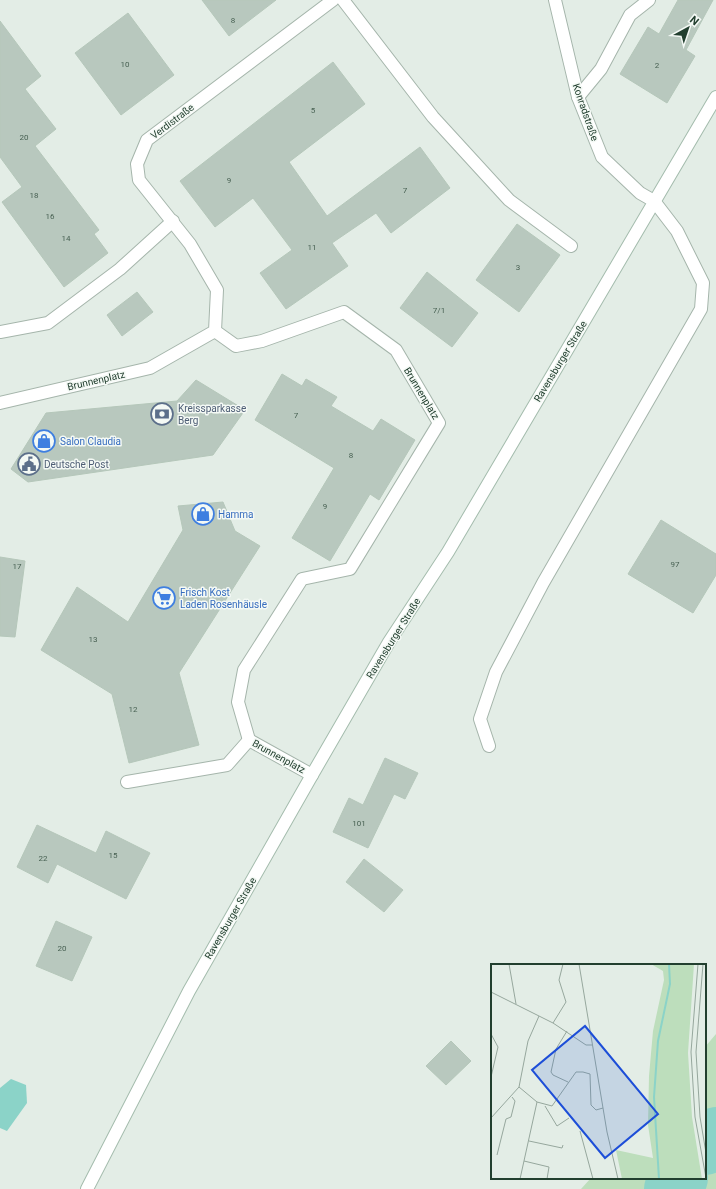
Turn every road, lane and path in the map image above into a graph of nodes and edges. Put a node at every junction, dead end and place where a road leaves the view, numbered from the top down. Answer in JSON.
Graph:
{"nodes":[{"id":1,"x":333,"y":0,"type":"edge"},
{"id":2,"x":343,"y":0,"type":"edge"},
{"id":3,"x":555,"y":0,"type":"edge"},
{"id":4,"x":649,"y":0,"type":"edge"},
{"id":5,"x":578,"y":96,"type":"junction"},
{"id":6,"x":716,"y":97,"type":"edge"},
{"id":7,"x":654,"y":201,"type":"junction"},
{"id":8,"x":173,"y":221,"type":"junction"},
{"id":9,"x":572,"y":246,"type":"dead end"},
{"id":10,"x":215,"y":331,"type":"junction"},
{"id":11,"x":0,"y":332,"type":"edge"},
{"id":12,"x":0,"y":403,"type":"edge"},
{"id":13,"x":249,"y":740,"type":"junction"},
{"id":14,"x":488,"y":746,"type":"dead end"},
{"id":15,"x":312,"y":775,"type":"junction"},
{"id":16,"x":127,"y":782,"type":"dead end"},
{"id":17,"x":86,"y":1189,"type":"edge"}],
"edges":[{"from":1,"to":8,"type":"street","name":"Verdistraße"},
{"from":2,"to":9,"type":"street"},
{"from":3,"to":5,"type":"street","name":"Konradstraße"},
{"from":4,"to":5,"type":"street"},
{"from":5,"to":7,"type":"street","name":"Konradstraße"},
{"from":6,"to":7,"type":"street","name":"Ravensburger Straße"},
{"from":7,"to":14,"type":"street"},
{"from":7,"to":15,"type":"street","name":"Ravensburger Straße"},
{"from":8,"to":10,"type":"street","name":"Verdistraße"},
{"from":8,"to":11,"type":"street"},
{"from":10,"to":12,"type":"street","name":"Brunnenplatz"},
{"from":10,"to":13,"type":"street","name":"Brunnenplatz"},
{"from":13,"to":15,"type":"street","name":"Brunnenplatz"},
{"from":13,"to":16,"type":"street"},
{"from":15,"to":17,"type":"street","name":"Ravensburger Straße"}]}
